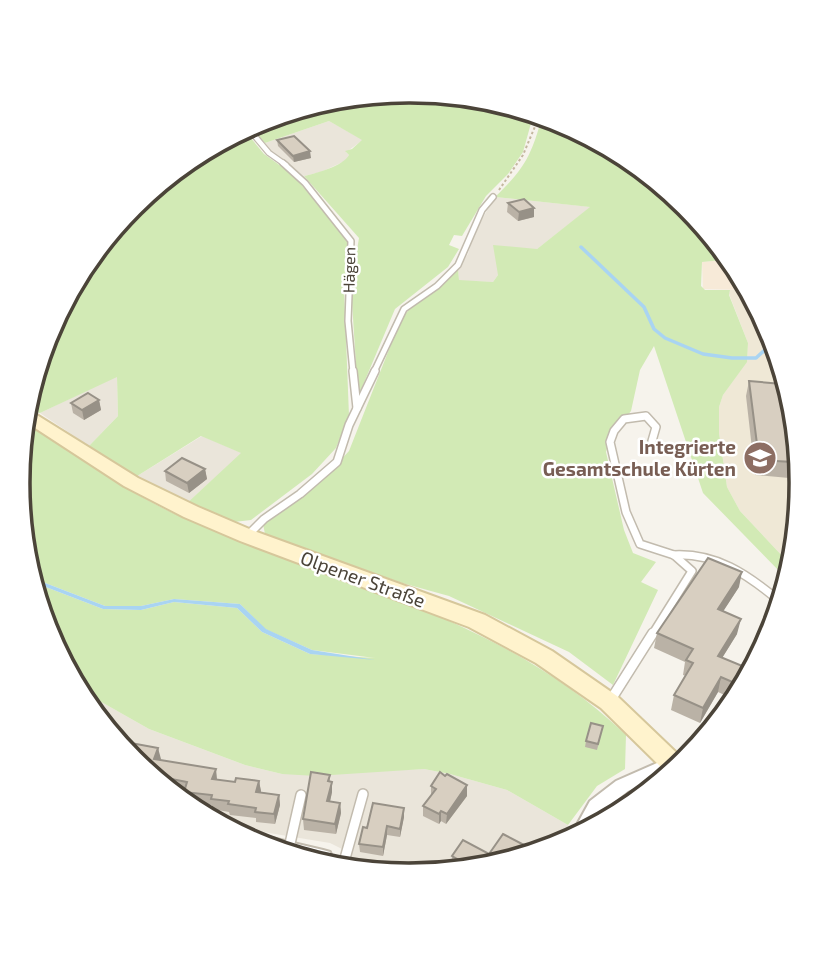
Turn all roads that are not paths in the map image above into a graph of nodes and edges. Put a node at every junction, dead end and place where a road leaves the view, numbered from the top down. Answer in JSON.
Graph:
{"nodes":[{"id":1,"x":255,"y":136,"type":"edge"},
{"id":2,"x":493,"y":197,"type":"road end"},
{"id":3,"x":357,"y":409,"type":"junction"},
{"id":4,"x":35,"y":420,"type":"edge"},
{"id":5,"x":652,"y":441,"type":"dead end"},
{"id":6,"x":247,"y":536,"type":"junction"},
{"id":7,"x":674,"y":555,"type":"junction"},
{"id":8,"x":772,"y":595,"type":"edge"},
{"id":9,"x":609,"y":702,"type":"junction"},
{"id":10,"x":670,"y":760,"type":"edge"},
{"id":11,"x":655,"y":773,"type":"edge"},
{"id":12,"x":363,"y":794,"type":"dead end"},
{"id":13,"x":301,"y":795,"type":"dead end"},
{"id":14,"x":590,"y":817,"type":"edge"},
{"id":15,"x":290,"y":844,"type":"edge"},
{"id":16,"x":345,"y":857,"type":"edge"}],
"edges":[{"from":1,"to":3,"type":"lane","name":"Hägen"},
{"from":2,"to":3,"type":"lane","name":"Hägen"},
{"from":3,"to":6,"type":"lane","name":"Hägen"},
{"from":4,"to":6,"type":"street","name":"Olpener Straße"},
{"from":5,"to":7,"type":"lane"},
{"from":6,"to":9,"type":"street","name":"Olpener Straße"},
{"from":7,"to":8,"type":"lane"},
{"from":7,"to":9,"type":"lane"},
{"from":9,"to":10,"type":"street","name":"Olpener Straße"},
{"from":11,"to":14,"type":"street"},
{"from":12,"to":16,"type":"lane"},
{"from":13,"to":15,"type":"lane"}]}
